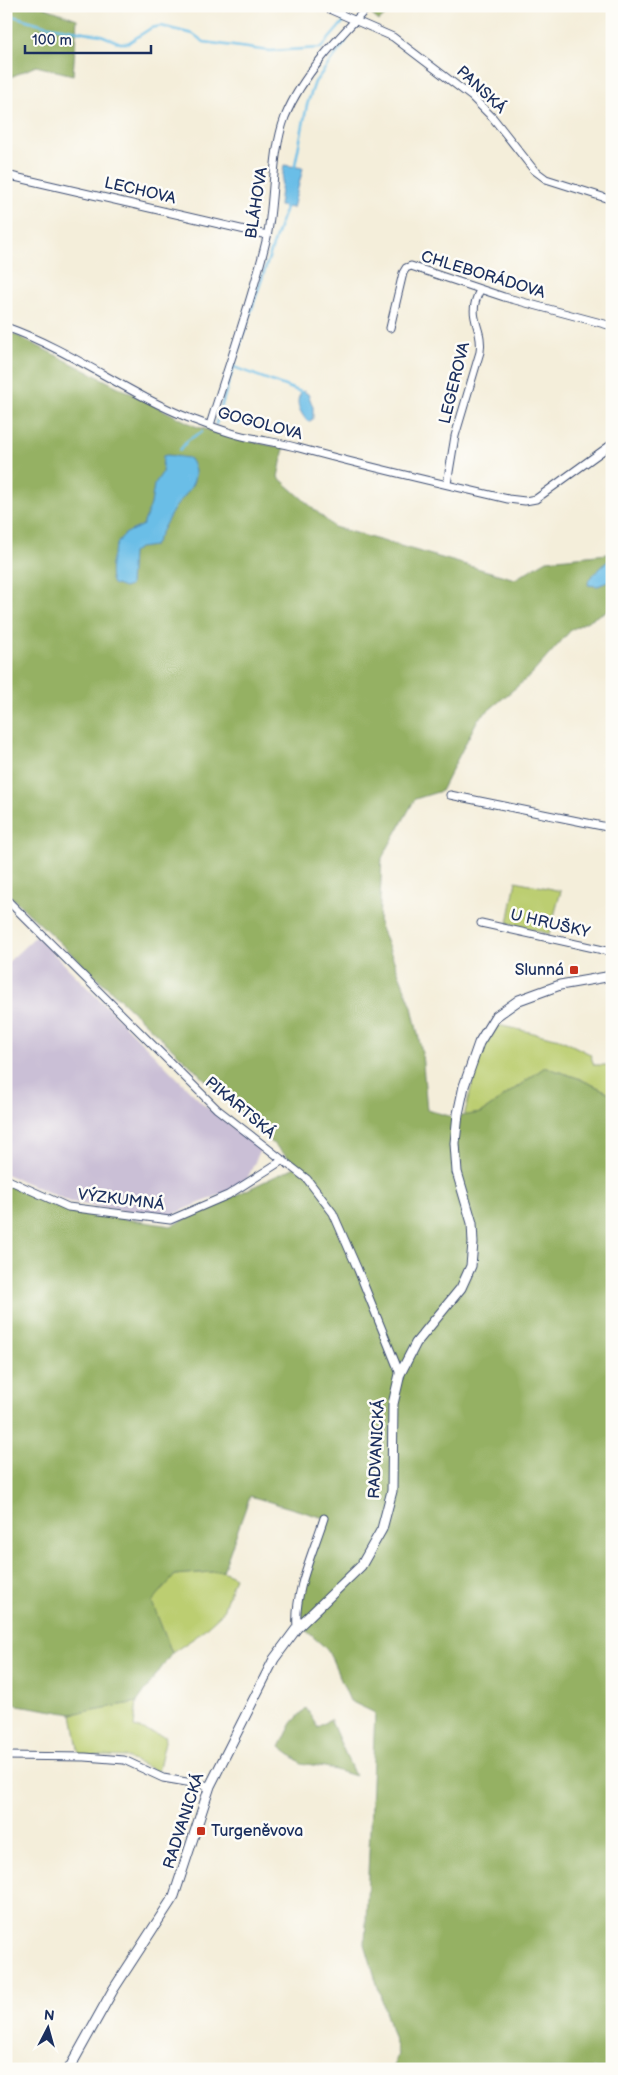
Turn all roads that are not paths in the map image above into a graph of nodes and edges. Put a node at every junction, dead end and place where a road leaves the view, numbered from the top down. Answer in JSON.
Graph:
{"nodes":[{"id":1,"x":322,"y":6,"type":"edge"},
{"id":2,"x":369,"y":6,"type":"edge"},
{"id":3,"x":356,"y":20,"type":"junction"},
{"id":4,"x":6,"y":175,"type":"edge"},
{"id":5,"x":612,"y":200,"type":"edge"},
{"id":6,"x":267,"y":235,"type":"junction"},
{"id":7,"x":480,"y":290,"type":"junction"},
{"id":8,"x":612,"y":326,"type":"edge"},
{"id":9,"x":6,"y":327,"type":"edge"},
{"id":10,"x":390,"y":328,"type":"dead end"},
{"id":11,"x":210,"y":425,"type":"junction"},
{"id":12,"x":612,"y":444,"type":"edge"},
{"id":13,"x":447,"y":484,"type":"junction"},
{"id":14,"x":450,"y":795,"type":"dead end"},
{"id":15,"x":612,"y":828,"type":"edge"},
{"id":16,"x":6,"y":899,"type":"edge"},
{"id":17,"x":481,"y":923,"type":"dead end"},
{"id":18,"x":612,"y":952,"type":"edge"},
{"id":19,"x":612,"y":976,"type":"edge"},
{"id":20,"x":283,"y":1160,"type":"junction"},
{"id":21,"x":6,"y":1179,"type":"edge"},
{"id":22,"x":400,"y":1374,"type":"junction"},
{"id":23,"x":324,"y":1518,"type":"dead end"},
{"id":24,"x":298,"y":1628,"type":"junction"},
{"id":25,"x":6,"y":1756,"type":"edge"},
{"id":26,"x":210,"y":1786,"type":"junction"},
{"id":27,"x":69,"y":2069,"type":"edge"}],
"edges":[{"from":1,"to":3,"type":"street","name":"PANSKÁ"},
{"from":2,"to":3,"type":"street","name":"BLÁHOVA"},
{"from":3,"to":5,"type":"street","name":"PANSKÁ"},
{"from":3,"to":6,"type":"street","name":"BLÁHOVA"},
{"from":4,"to":6,"type":"street","name":"LECHOVA"},
{"from":6,"to":11,"type":"street","name":"BLÁHOVA"},
{"from":7,"to":8,"type":"street","name":"CHLEBORÁDOVA"},
{"from":7,"to":10,"type":"street","name":"CHLEBORÁDOVA"},
{"from":7,"to":13,"type":"street","name":"LEGEROVA"},
{"from":9,"to":11,"type":"street","name":"GOGOLOVA"},
{"from":11,"to":13,"type":"street","name":"GOGOLOVA"},
{"from":12,"to":13,"type":"street","name":"GOGOLOVA"},
{"from":14,"to":15,"type":"street"},
{"from":16,"to":20,"type":"street","name":"PIKARTSKÁ"},
{"from":17,"to":18,"type":"street","name":"U HRUŠKY"},
{"from":19,"to":22,"type":"street","name":"RADVANICKÁ"},
{"from":20,"to":21,"type":"street","name":"VÝZKUMNÁ"},
{"from":20,"to":22,"type":"street","name":"PIKARTSKÁ"},
{"from":22,"to":24,"type":"street","name":"RADVANICKÁ"},
{"from":23,"to":24,"type":"street"},
{"from":24,"to":26,"type":"street","name":"RADVANICKÁ"},
{"from":25,"to":26,"type":"street"},
{"from":26,"to":27,"type":"street","name":"RADVANICKÁ"}]}
